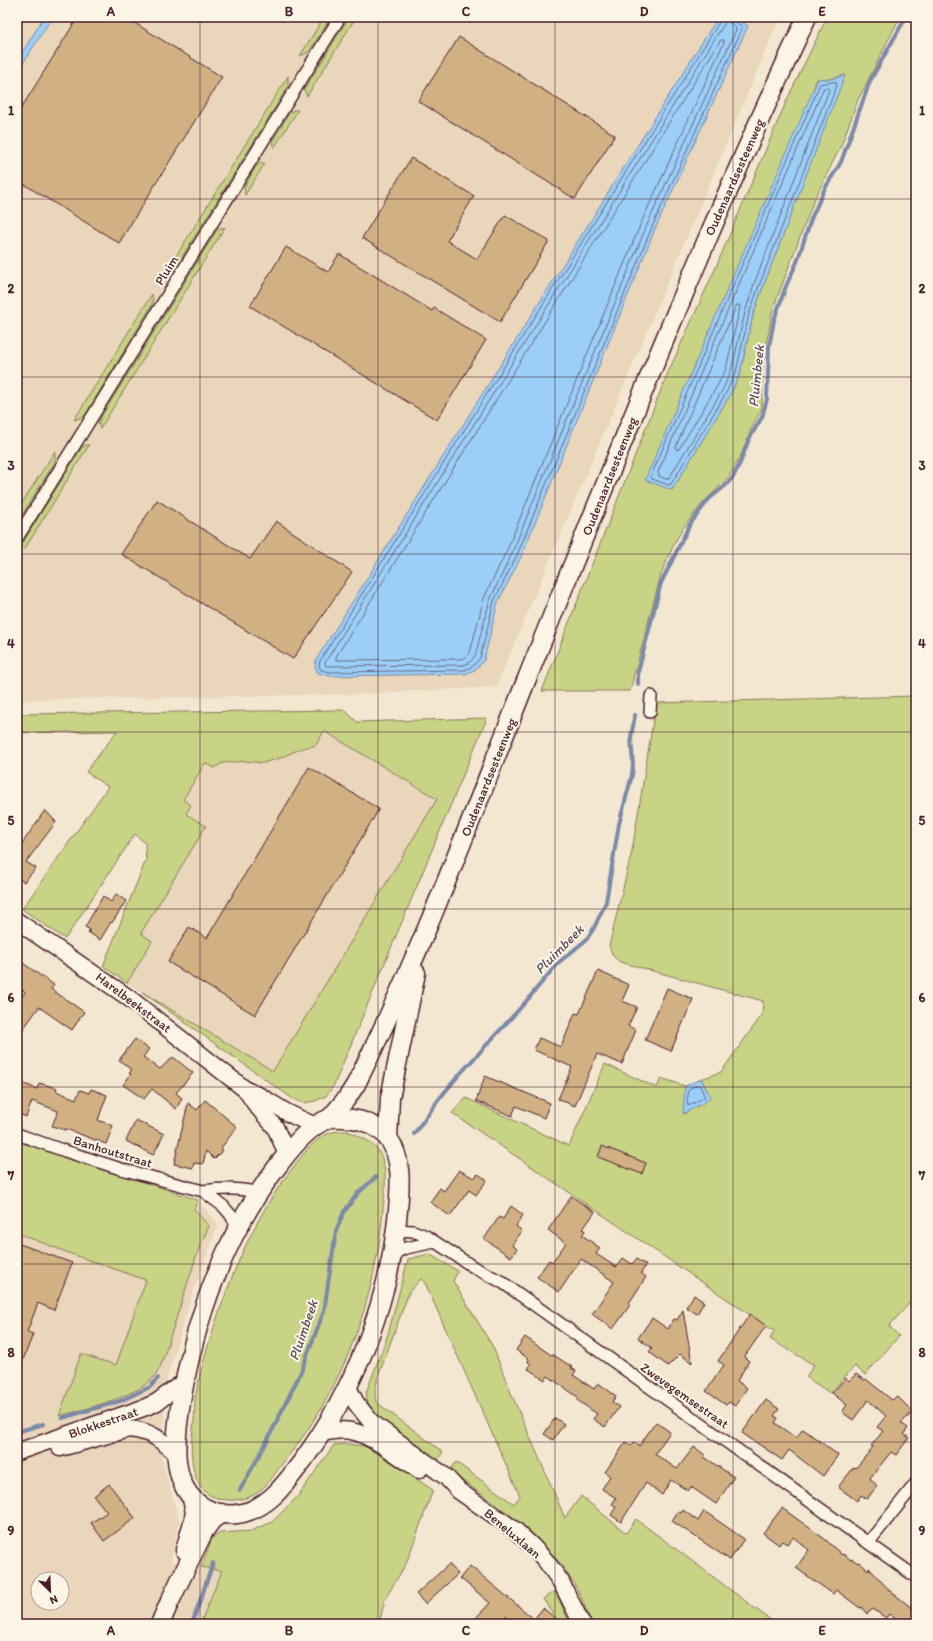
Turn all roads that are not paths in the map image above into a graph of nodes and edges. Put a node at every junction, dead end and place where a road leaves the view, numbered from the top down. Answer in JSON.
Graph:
{"nodes":[{"id":1,"x":340,"y":17,"type":"edge"},
{"id":2,"x":807,"y":17,"type":"edge"},
{"id":3,"x":17,"y":538,"type":"edge"},
{"id":4,"x":651,"y":696,"type":"dead end"},
{"id":5,"x":650,"y":712,"type":"dead end"},
{"id":6,"x":17,"y":921,"type":"edge"},
{"id":7,"x":422,"y":940,"type":"junction"},
{"id":8,"x":246,"y":1090,"type":"junction"},
{"id":9,"x":323,"y":1122,"type":"junction"},
{"id":10,"x":17,"y":1134,"type":"edge"},
{"id":11,"x":388,"y":1139,"type":"junction"},
{"id":12,"x":287,"y":1154,"type":"junction"},
{"id":13,"x":203,"y":1192,"type":"junction"},
{"id":14,"x":258,"y":1194,"type":"junction"},
{"id":15,"x":240,"y":1225,"type":"junction"},
{"id":16,"x":396,"y":1230,"type":"junction"},
{"id":17,"x":435,"y":1242,"type":"junction"},
{"id":18,"x":392,"y":1254,"type":"junction"},
{"id":19,"x":184,"y":1386,"type":"junction"},
{"id":20,"x":348,"y":1388,"type":"junction"},
{"id":21,"x":322,"y":1433,"type":"junction"},
{"id":22,"x":17,"y":1452,"type":"edge"},
{"id":23,"x":177,"y":1452,"type":"junction"},
{"id":24,"x":17,"y":1459,"type":"edge"},
{"id":25,"x":916,"y":1483,"type":"edge"},
{"id":26,"x":459,"y":1491,"type":"junction"},
{"id":27,"x":192,"y":1499,"type":"junction"},
{"id":28,"x":222,"y":1514,"type":"junction"},
{"id":29,"x":869,"y":1542,"type":"junction"},
{"id":30,"x":916,"y":1577,"type":"edge"},
{"id":31,"x":170,"y":1601,"type":"junction"},
{"id":32,"x":160,"y":1624,"type":"edge"},
{"id":33,"x":582,"y":1624,"type":"edge"}],
"edges":[{"from":1,"to":3,"type":"street","name":"Pluim"},
{"from":2,"to":7,"type":"main road","name":"Oudenaardsesteenweg"},
{"from":4,"to":5,"type":"street"},
{"from":6,"to":8,"type":"street","name":"Harelbeekstraat"},
{"from":7,"to":9,"type":"main road","name":"Oudenaardsesteenweg"},
{"from":7,"to":11,"type":"main road","name":"Oudenaardsesteenweg"},
{"from":8,"to":9,"type":"street","name":"Harelbeekstraat"},
{"from":8,"to":12,"type":"street","name":"Harelbeekstraat"},
{"from":9,"to":11,"type":"main road"},
{"from":9,"to":12,"type":"main road","name":"Oudenaardsesteenweg"},
{"from":10,"to":13,"type":"street","name":"Banhoutstraat"},
{"from":11,"to":16,"type":"main road"},
{"from":12,"to":14,"type":"main road","name":"Oudenaardsesteenweg"},
{"from":13,"to":14,"type":"street","name":"Banhoutstraat"},
{"from":13,"to":15,"type":"street","name":"Banhoutstraat"},
{"from":14,"to":15,"type":"main road","name":"Oudenaardsesteenweg"},
{"from":15,"to":19,"type":"main road","name":"Oudenaardsesteenweg"},
{"from":16,"to":17,"type":"street","name":"Zwevegemsestraat"},
{"from":16,"to":18,"type":"main road"},
{"from":17,"to":18,"type":"street"},
{"from":17,"to":29,"type":"street","name":"Zwevegemsestraat"},
{"from":18,"to":20,"type":"main road"},
{"from":19,"to":22,"type":"street","name":"Blokkestraat"},
{"from":19,"to":23,"type":"main road","name":"Oudenaardsesteenweg"},
{"from":20,"to":21,"type":"main road"},
{"from":20,"to":26,"type":"street","name":"Beneluxlaan"},
{"from":21,"to":26,"type":"street","name":"Beneluxlaan"},
{"from":21,"to":28,"type":"main road"},
{"from":23,"to":24,"type":"street","name":"Blokkestraat"},
{"from":23,"to":27,"type":"main road","name":"Oudenaardsesteenweg"},
{"from":25,"to":29,"type":"street"},
{"from":26,"to":33,"type":"street","name":"Beneluxlaan"},
{"from":27,"to":28,"type":"main road"},
{"from":27,"to":31,"type":"main road"},
{"from":28,"to":31,"type":"main road"},
{"from":29,"to":30,"type":"street","name":"Zwevegemsestraat"},
{"from":31,"to":32,"type":"main road"}]}
